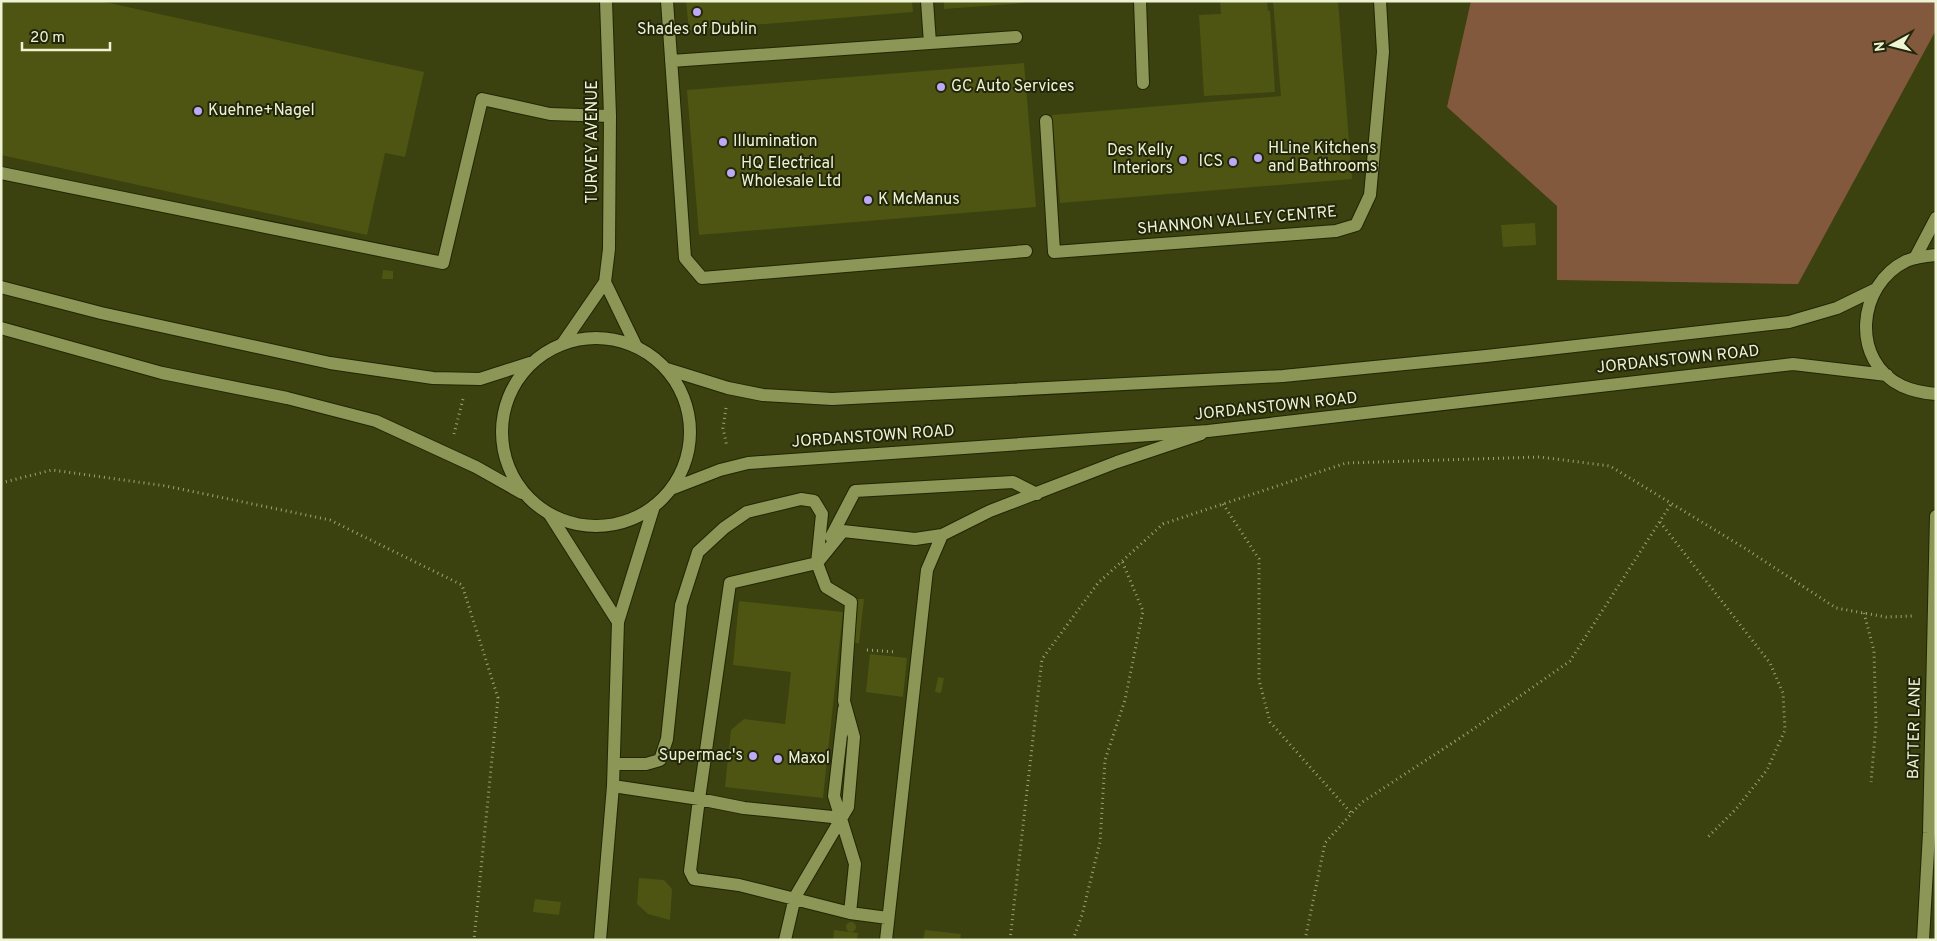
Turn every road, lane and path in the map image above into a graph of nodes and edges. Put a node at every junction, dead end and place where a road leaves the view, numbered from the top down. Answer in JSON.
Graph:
{"nodes":[{"id":1,"x":606,"y":1,"type":"edge"},
{"id":2,"x":667,"y":1,"type":"edge"},
{"id":3,"x":927,"y":1,"type":"edge"},
{"id":4,"x":1140,"y":1,"type":"edge"},
{"id":5,"x":1380,"y":1,"type":"edge"},
{"id":6,"x":1016,"y":37,"type":"dead end"},
{"id":7,"x":930,"y":43,"type":"junction"},
{"id":8,"x":671,"y":61,"type":"junction"},
{"id":9,"x":1143,"y":83,"type":"dead end"},
{"id":10,"x":610,"y":116,"type":"junction"},
{"id":11,"x":1046,"y":121,"type":"dead end"},
{"id":12,"x":1,"y":173,"type":"edge"},
{"id":13,"x":1936,"y":218,"type":"edge"},
{"id":14,"x":1026,"y":251,"type":"dead end"},
{"id":15,"x":1936,"y":255,"type":"edge"},
{"id":16,"x":1916,"y":258,"type":"junction"},
{"id":17,"x":605,"y":282,"type":"junction"},
{"id":18,"x":1,"y":286,"type":"edge"},
{"id":19,"x":1874,"y":290,"type":"junction"},
{"id":20,"x":1,"y":328,"type":"edge"},
{"id":21,"x":563,"y":343,"type":"junction"},
{"id":22,"x":636,"y":346,"type":"junction"},
{"id":23,"x":530,"y":363,"type":"junction"},
{"id":24,"x":667,"y":369,"type":"junction"},
{"id":25,"x":1886,"y":375,"type":"junction"},
{"id":26,"x":468,"y":379,"type":"junction"},
{"id":27,"x":728,"y":388,"type":"junction"},
{"id":28,"x":1936,"y":394,"type":"edge"},
{"id":29,"x":1208,"y":431,"type":"junction"},
{"id":30,"x":448,"y":454,"type":"junction"},
{"id":31,"x":732,"y":467,"type":"junction"},
{"id":32,"x":1,"y":483,"type":"edge"},
{"id":33,"x":671,"y":489,"type":"junction"},
{"id":34,"x":1037,"y":494,"type":"junction"},
{"id":35,"x":526,"y":496,"type":"junction"},
{"id":36,"x":1223,"y":504,"type":"junction"},
{"id":37,"x":1671,"y":504,"type":"junction"},
{"id":38,"x":654,"y":506,"type":"junction"},
{"id":39,"x":550,"y":515,"type":"junction"},
{"id":40,"x":1936,"y":516,"type":"edge"},
{"id":41,"x":1660,"y":522,"type":"junction"},
{"id":42,"x":942,"y":535,"type":"junction"},
{"id":43,"x":1122,"y":561,"type":"junction"},
{"id":44,"x":817,"y":563,"type":"junction"},
{"id":45,"x":1864,"y":613,"type":"junction"},
{"id":46,"x":1934,"y":615,"type":"junction"},
{"id":47,"x":618,"y":622,"type":"junction"},
{"id":48,"x":849,"y":648,"type":"junction"},
{"id":49,"x":917,"y":655,"type":"junction"},
{"id":50,"x":614,"y":764,"type":"junction"},
{"id":51,"x":1871,"y":782,"type":"dead end"},
{"id":52,"x":613,"y":786,"type":"junction"},
{"id":53,"x":699,"y":800,"type":"junction"},
{"id":54,"x":1352,"y":814,"type":"junction"},
{"id":55,"x":842,"y":818,"type":"junction"},
{"id":56,"x":1708,"y":837,"type":"dead end"},
{"id":57,"x":795,"y":897,"type":"junction"},
{"id":58,"x":850,"y":913,"type":"junction"},
{"id":59,"x":888,"y":918,"type":"junction"},
{"id":60,"x":474,"y":940,"type":"edge"},
{"id":61,"x":600,"y":940,"type":"edge"},
{"id":62,"x":784,"y":940,"type":"edge"},
{"id":63,"x":886,"y":940,"type":"edge"},
{"id":64,"x":1010,"y":940,"type":"edge"},
{"id":65,"x":1073,"y":940,"type":"edge"},
{"id":66,"x":1305,"y":940,"type":"edge"},
{"id":67,"x":1923,"y":940,"type":"edge"}],
"edges":[{"from":1,"to":10,"type":"main road","name":"TURVEY AVENUE"},
{"from":2,"to":8,"type":"main road"},
{"from":3,"to":7,"type":"main road"},
{"from":4,"to":9,"type":"main road"},
{"from":5,"to":11,"type":"main road","name":"SHANNON VALLEY CENTRE"},
{"from":6,"to":7,"type":"main road"},
{"from":7,"to":8,"type":"main road"},
{"from":8,"to":14,"type":"main road"},
{"from":10,"to":12,"type":"main road"},
{"from":10,"to":17,"type":"main road","name":"TURVEY AVENUE"},
{"from":13,"to":16,"type":"main road"},
{"from":15,"to":16,"type":"main road"},
{"from":16,"to":19,"type":"main road"},
{"from":17,"to":21,"type":"main road","name":"TURVEY AVENUE"},
{"from":17,"to":22,"type":"main road"},
{"from":18,"to":26,"type":"main road"},
{"from":19,"to":25,"type":"main road"},
{"from":19,"to":27,"type":"main road","name":"JORDANSTOWN ROAD"},
{"from":20,"to":30,"type":"main road"},
{"from":21,"to":22,"type":"main road"},
{"from":21,"to":23,"type":"main road"},
{"from":22,"to":24,"type":"main road"},
{"from":23,"to":26,"type":"main road"},
{"from":23,"to":35,"type":"main road"},
{"from":24,"to":27,"type":"main road","name":"JORDANSTOWN ROAD"},
{"from":24,"to":33,"type":"main road"},
{"from":25,"to":28,"type":"main road"},
{"from":25,"to":29,"type":"main road","name":"JORDANSTOWN ROAD"},
{"from":26,"to":30,"type":"path"},
{"from":27,"to":31,"type":"path"},
{"from":29,"to":31,"type":"main road","name":"JORDANSTOWN ROAD"},
{"from":29,"to":34,"type":"main road"},
{"from":30,"to":35,"type":"main road"},
{"from":31,"to":33,"type":"main road","name":"JORDANSTOWN ROAD"},
{"from":32,"to":60,"type":"path"},
{"from":33,"to":38,"type":"main road"},
{"from":34,"to":42,"type":"main road"},
{"from":34,"to":44,"type":"main road"},
{"from":35,"to":39,"type":"main road"},
{"from":36,"to":37,"type":"path"},
{"from":36,"to":43,"type":"path"},
{"from":36,"to":54,"type":"path"},
{"from":37,"to":41,"type":"path"},
{"from":37,"to":45,"type":"path"},
{"from":38,"to":39,"type":"main road"},
{"from":38,"to":47,"type":"main road"},
{"from":39,"to":47,"type":"main road"},
{"from":40,"to":46,"type":"main road","name":"BATTER LANE"},
{"from":41,"to":54,"type":"path"},
{"from":41,"to":56,"type":"path"},
{"from":42,"to":44,"type":"main road"},
{"from":42,"to":49,"type":"main road"},
{"from":43,"to":64,"type":"path"},
{"from":43,"to":65,"type":"path"},
{"from":44,"to":48,"type":"main road"},
{"from":44,"to":50,"type":"main road"},
{"from":44,"to":53,"type":"main road"},
{"from":45,"to":46,"type":"path"},
{"from":45,"to":51,"type":"path"},
{"from":46,"to":67,"type":"main road","name":"BATTER LANE"},
{"from":47,"to":50,"type":"main road"},
{"from":48,"to":49,"type":"path"},
{"from":48,"to":55,"type":"main road"},
{"from":49,"to":59,"type":"main road"},
{"from":50,"to":52,"type":"main road"},
{"from":52,"to":53,"type":"main road"},
{"from":52,"to":61,"type":"main road"},
{"from":53,"to":55,"type":"main road"},
{"from":53,"to":57,"type":"main road"},
{"from":54,"to":66,"type":"path"},
{"from":55,"to":57,"type":"main road"},
{"from":55,"to":58,"type":"main road"},
{"from":57,"to":58,"type":"main road"},
{"from":57,"to":62,"type":"main road"},
{"from":58,"to":59,"type":"main road"},
{"from":59,"to":63,"type":"main road"}]}
